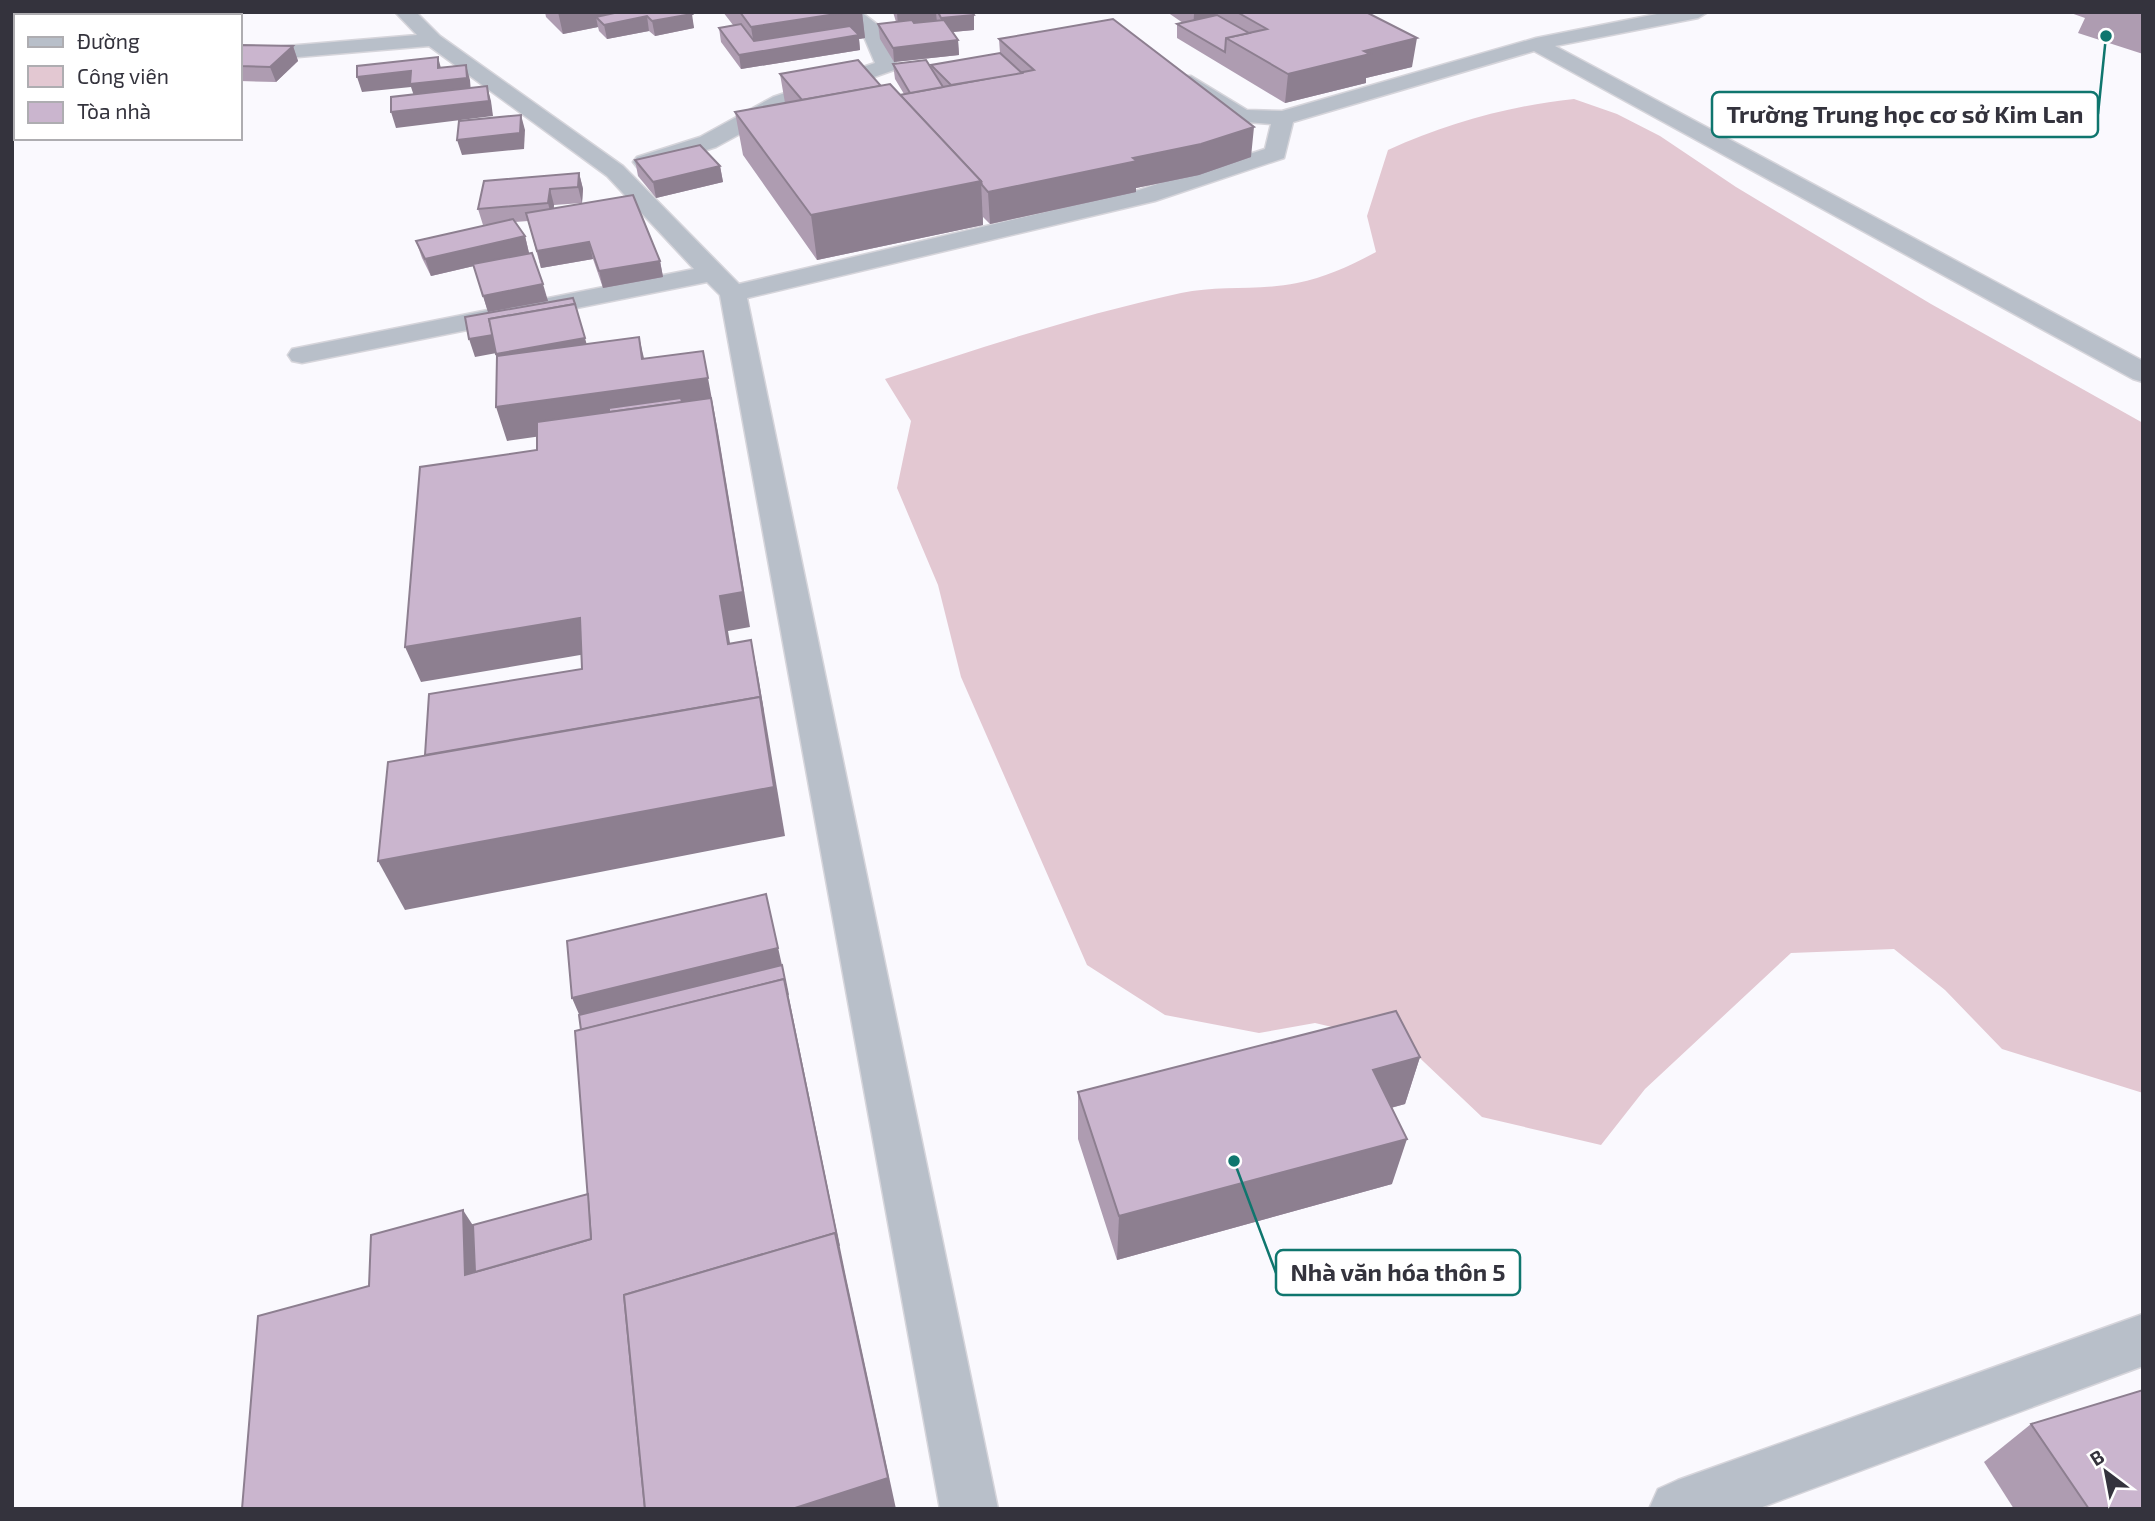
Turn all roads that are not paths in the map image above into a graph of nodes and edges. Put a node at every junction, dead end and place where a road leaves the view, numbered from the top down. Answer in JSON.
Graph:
{"nodes":[{"id":1,"x":405,"y":12,"type":"edge"},
{"id":2,"x":848,"y":12,"type":"edge"},
{"id":3,"x":1605,"y":12,"type":"edge"},
{"id":4,"x":1698,"y":12,"type":"edge"},
{"id":5,"x":1634,"y":25,"type":"junction"},
{"id":6,"x":433,"y":40,"type":"junction"},
{"id":7,"x":1536,"y":44,"type":"junction"},
{"id":8,"x":242,"y":56,"type":"edge"},
{"id":9,"x":1410,"y":59,"type":"dead end"},
{"id":10,"x":887,"y":66,"type":"junction"},
{"id":11,"x":1165,"y":70,"type":"edge"},
{"id":12,"x":1434,"y":72,"type":"junction"},
{"id":13,"x":911,"y":74,"type":"edge"},
{"id":14,"x":1283,"y":118,"type":"junction"},
{"id":15,"x":615,"y":171,"type":"junction"},
{"id":16,"x":722,"y":283,"type":"junction"},
{"id":17,"x":302,"y":355,"type":"dead end"},
{"id":18,"x":2143,"y":373,"type":"edge"},
{"id":19,"x":2143,"y":1340,"type":"edge"},
{"id":20,"x":969,"y":1509,"type":"edge"},
{"id":21,"x":1678,"y":1509,"type":"edge"}],
"edges":[{"from":1,"to":6,"type":"street"},
{"from":2,"to":10,"type":"street"},
{"from":3,"to":5,"type":"street"},
{"from":4,"to":5,"type":"street"},
{"from":5,"to":7,"type":"street"},
{"from":6,"to":8,"type":"street"},
{"from":6,"to":15,"type":"street"},
{"from":7,"to":12,"type":"street"},
{"from":7,"to":18,"type":"street"},
{"from":9,"to":12,"type":"street"},
{"from":10,"to":13,"type":"street"},
{"from":10,"to":15,"type":"street"},
{"from":11,"to":14,"type":"street"},
{"from":12,"to":14,"type":"street"},
{"from":14,"to":16,"type":"street"},
{"from":15,"to":16,"type":"street"},
{"from":16,"to":17,"type":"street"},
{"from":16,"to":20,"type":"street"},
{"from":19,"to":21,"type":"street"}]}
